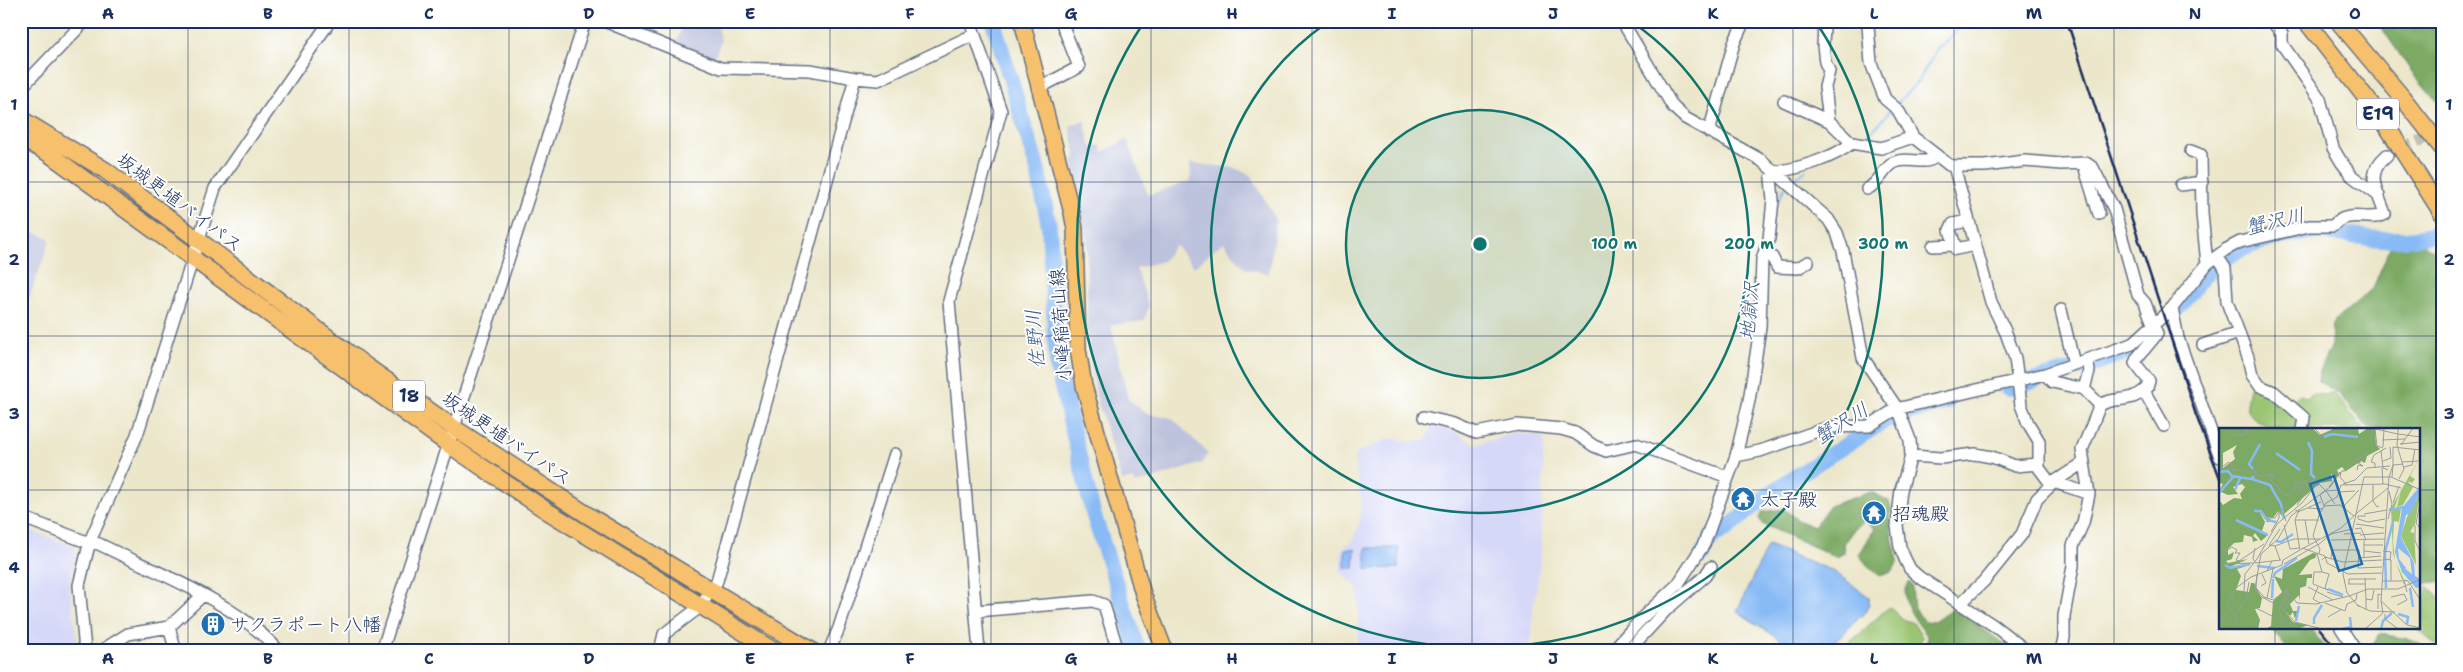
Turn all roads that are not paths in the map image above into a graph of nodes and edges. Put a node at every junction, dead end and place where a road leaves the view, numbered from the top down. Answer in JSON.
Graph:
{"nodes":[{"id":1,"x":85,"y":21,"type":"edge"},
{"id":2,"x":330,"y":21,"type":"edge"},
{"id":3,"x":585,"y":21,"type":"edge"},
{"id":4,"x":604,"y":21,"type":"edge"},
{"id":5,"x":970,"y":21,"type":"edge"},
{"id":6,"x":1022,"y":21,"type":"edge"},
{"id":7,"x":1061,"y":21,"type":"edge"},
{"id":8,"x":1622,"y":21,"type":"edge"},
{"id":9,"x":1744,"y":21,"type":"edge"},
{"id":10,"x":1819,"y":21,"type":"edge"},
{"id":11,"x":1870,"y":21,"type":"edge"},
{"id":12,"x":2272,"y":21,"type":"edge"},
{"id":13,"x":2306,"y":21,"type":"edge"},
{"id":14,"x":2338,"y":21,"type":"edge"},
{"id":15,"x":974,"y":35,"type":"junction"},
{"id":16,"x":855,"y":78,"type":"junction"},
{"id":17,"x":21,"y":88,"type":"edge"},
{"id":18,"x":1039,"y":88,"type":"junction"},
{"id":19,"x":1784,"y":101,"type":"dead end"},
{"id":20,"x":21,"y":119,"type":"edge"},
{"id":21,"x":1829,"y":121,"type":"junction"},
{"id":22,"x":1709,"y":132,"type":"junction"},
{"id":23,"x":1913,"y":137,"type":"junction"},
{"id":24,"x":2441,"y":137,"type":"edge"},
{"id":25,"x":21,"y":138,"type":"edge"},
{"id":26,"x":1857,"y":144,"type":"junction"},
{"id":27,"x":2191,"y":151,"type":"dead end"},
{"id":28,"x":2386,"y":155,"type":"tunnel mouth"},
{"id":29,"x":1937,"y":156,"type":"junction"},
{"id":30,"x":2086,"y":163,"type":"junction"},
{"id":31,"x":1954,"y":166,"type":"junction"},
{"id":32,"x":1779,"y":174,"type":"junction"},
{"id":33,"x":2202,"y":182,"type":"junction"},
{"id":34,"x":2180,"y":185,"type":"dead end"},
{"id":35,"x":1867,"y":189,"type":"dead end"},
{"id":36,"x":2379,"y":196,"type":"junction"},
{"id":37,"x":2442,"y":212,"type":"edge"},
{"id":38,"x":2099,"y":214,"type":"dead end"},
{"id":39,"x":1968,"y":221,"type":"junction"},
{"id":40,"x":198,"y":240,"type":"junction"},
{"id":41,"x":1953,"y":245,"type":"junction"},
{"id":42,"x":1974,"y":245,"type":"junction"},
{"id":43,"x":1934,"y":246,"type":"dead end"},
{"id":44,"x":1764,"y":254,"type":"junction"},
{"id":45,"x":2217,"y":256,"type":"junction"},
{"id":46,"x":193,"y":259,"type":"junction"},
{"id":47,"x":1808,"y":262,"type":"dead end"},
{"id":48,"x":2207,"y":264,"type":"junction"},
{"id":49,"x":2172,"y":308,"type":"junction"},
{"id":50,"x":2061,"y":310,"type":"dead end"},
{"id":51,"x":2154,"y":325,"type":"junction"},
{"id":52,"x":2239,"y":333,"type":"junction"},
{"id":53,"x":2073,"y":335,"type":"dead end"},
{"id":54,"x":2203,"y":345,"type":"dead end"},
{"id":55,"x":2071,"y":349,"type":"junction"},
{"id":56,"x":2074,"y":364,"type":"junction"},
{"id":57,"x":2087,"y":364,"type":"junction"},
{"id":58,"x":2047,"y":377,"type":"junction"},
{"id":59,"x":2018,"y":384,"type":"junction"},
{"id":60,"x":2084,"y":389,"type":"junction"},
{"id":61,"x":2144,"y":391,"type":"junction"},
{"id":62,"x":2100,"y":405,"type":"junction"},
{"id":63,"x":1899,"y":413,"type":"junction"},
{"id":64,"x":1424,"y":418,"type":"dead end"},
{"id":65,"x":2164,"y":426,"type":"dead end"},
{"id":66,"x":454,"y":428,"type":"junction"},
{"id":67,"x":2302,"y":428,"type":"edge"},
{"id":68,"x":448,"y":444,"type":"junction"},
{"id":69,"x":895,"y":454,"type":"dead end"},
{"id":70,"x":2219,"y":454,"type":"edge"},
{"id":71,"x":1739,"y":456,"type":"junction"},
{"id":72,"x":1911,"y":456,"type":"junction"},
{"id":73,"x":2038,"y":464,"type":"junction"},
{"id":74,"x":2083,"y":464,"type":"junction"},
{"id":75,"x":1728,"y":477,"type":"junction"},
{"id":76,"x":2054,"y":482,"type":"junction"},
{"id":77,"x":2089,"y":494,"type":"junction"},
{"id":78,"x":21,"y":520,"type":"edge"},
{"id":79,"x":90,"y":541,"type":"junction"},
{"id":80,"x":1711,"y":567,"type":"dead end"},
{"id":81,"x":711,"y":591,"type":"junction"},
{"id":82,"x":202,"y":596,"type":"junction"},
{"id":83,"x":1961,"y":603,"type":"junction"},
{"id":84,"x":700,"y":607,"type":"junction"},
{"id":85,"x":976,"y":611,"type":"junction"},
{"id":86,"x":169,"y":628,"type":"junction"},
{"id":87,"x":2342,"y":630,"type":"edge"},
{"id":88,"x":85,"y":651,"type":"edge"},
{"id":89,"x":101,"y":651,"type":"edge"},
{"id":90,"x":173,"y":651,"type":"edge"},
{"id":91,"x":279,"y":651,"type":"edge"},
{"id":92,"x":382,"y":651,"type":"edge"},
{"id":93,"x":660,"y":651,"type":"edge"},
{"id":94,"x":774,"y":651,"type":"edge"},
{"id":95,"x":812,"y":651,"type":"edge"},
{"id":96,"x":829,"y":651,"type":"edge"},
{"id":97,"x":979,"y":651,"type":"edge"},
{"id":98,"x":1118,"y":651,"type":"edge"},
{"id":99,"x":1165,"y":651,"type":"edge"},
{"id":100,"x":1612,"y":651,"type":"edge"},
{"id":101,"x":1628,"y":651,"type":"edge"},
{"id":102,"x":2027,"y":651,"type":"edge"},
{"id":103,"x":2062,"y":651,"type":"edge"},
{"id":104,"x":2356,"y":651,"type":"edge"}],
"edges":[{"from":1,"to":17,"type":"street"},
{"from":2,"to":40,"type":"street"},
{"from":3,"to":66,"type":"street"},
{"from":4,"to":16,"type":"street"},
{"from":5,"to":15,"type":"street"},
{"from":6,"to":18,"type":"main road","name":"小峰稲荷山線"},
{"from":7,"to":18,"type":"street"},
{"from":8,"to":22,"type":"street"},
{"from":9,"to":22,"type":"street"},
{"from":10,"to":21,"type":"street"},
{"from":11,"to":23,"type":"street"},
{"from":12,"to":36,"type":"street"},
{"from":13,"to":37,"type":"highway","number":"E19"},
{"from":14,"to":24,"type":"highway","number":"E19"},
{"from":15,"to":16,"type":"street"},
{"from":15,"to":85,"type":"street"},
{"from":16,"to":81,"type":"street"},
{"from":18,"to":99,"type":"main road","name":"小峰稲荷山線"},
{"from":19,"to":21,"type":"street"},
{"from":20,"to":40,"type":"highway","name":"坂城更埴バイパス","number":"18"},
{"from":21,"to":26,"type":"street"},
{"from":22,"to":32,"type":"street"},
{"from":23,"to":26,"type":"street"},
{"from":23,"to":29,"type":"street"},
{"from":25,"to":46,"type":"highway","name":"坂城更埴バイパス","number":"18"},
{"from":26,"to":32,"type":"street"},
{"from":27,"to":33,"type":"street"},
{"from":28,"to":36,"type":"street"},
{"from":29,"to":31,"type":"street"},
{"from":29,"to":35,"type":"street"},
{"from":30,"to":31,"type":"street"},
{"from":30,"to":38,"type":"street"},
{"from":30,"to":51,"type":"street"},
{"from":31,"to":39,"type":"street"},
{"from":32,"to":44,"type":"street"},
{"from":32,"to":63,"type":"street"},
{"from":33,"to":34,"type":"street"},
{"from":33,"to":48,"type":"street"},
{"from":36,"to":45,"type":"street"},
{"from":39,"to":41,"type":"street"},
{"from":39,"to":42,"type":"street"},
{"from":40,"to":46,"type":"street"},
{"from":40,"to":66,"type":"highway","name":"坂城更埴バイパス","number":"18"},
{"from":41,"to":42,"type":"street"},
{"from":41,"to":43,"type":"street"},
{"from":42,"to":59,"type":"street"},
{"from":44,"to":47,"type":"street"},
{"from":44,"to":71,"type":"street"},
{"from":45,"to":48,"type":"street"},
{"from":45,"to":52,"type":"street"},
{"from":46,"to":68,"type":"highway","name":"坂城更埴バイパス","number":"18"},
{"from":46,"to":79,"type":"street"},
{"from":48,"to":49,"type":"street"},
{"from":49,"to":51,"type":"street"},
{"from":49,"to":70,"type":"street"},
{"from":50,"to":55,"type":"street"},
{"from":51,"to":57,"type":"street"},
{"from":51,"to":61,"type":"street"},
{"from":52,"to":54,"type":"street"},
{"from":52,"to":67,"type":"street"},
{"from":53,"to":55,"type":"street"},
{"from":55,"to":56,"type":"street"},
{"from":56,"to":57,"type":"street"},
{"from":56,"to":58,"type":"street"},
{"from":57,"to":60,"type":"street"},
{"from":58,"to":59,"type":"street"},
{"from":58,"to":60,"type":"street"},
{"from":59,"to":63,"type":"street"},
{"from":59,"to":73,"type":"street"},
{"from":60,"to":62,"type":"street"},
{"from":61,"to":62,"type":"street"},
{"from":61,"to":65,"type":"street"},
{"from":62,"to":74,"type":"street"},
{"from":63,"to":71,"type":"street"},
{"from":63,"to":72,"type":"street"},
{"from":64,"to":75,"type":"street"},
{"from":66,"to":68,"type":"street"},
{"from":66,"to":81,"type":"highway","name":"坂城更埴バイパス","number":"18"},
{"from":68,"to":84,"type":"highway","name":"坂城更埴バイパス","number":"18"},
{"from":68,"to":92,"type":"street"},
{"from":69,"to":96,"type":"street"},
{"from":71,"to":75,"type":"street"},
{"from":72,"to":73,"type":"street"},
{"from":72,"to":83,"type":"street"},
{"from":73,"to":76,"type":"street"},
{"from":74,"to":76,"type":"street"},
{"from":74,"to":77,"type":"street"},
{"from":75,"to":100,"type":"street"},
{"from":76,"to":77,"type":"street"},
{"from":76,"to":83,"type":"street"},
{"from":77,"to":103,"type":"street"},
{"from":78,"to":79,"type":"street"},
{"from":79,"to":82,"type":"street"},
{"from":79,"to":88,"type":"street"},
{"from":80,"to":101,"type":"street"},
{"from":81,"to":84,"type":"street"},
{"from":81,"to":95,"type":"highway","name":"坂城更埴バイパス","number":"18"},
{"from":82,"to":86,"type":"street"},
{"from":82,"to":91,"type":"street"},
{"from":83,"to":102,"type":"street"},
{"from":84,"to":93,"type":"street"},
{"from":84,"to":94,"type":"highway","name":"坂城更埴バイパス","number":"18"},
{"from":85,"to":97,"type":"street"},
{"from":85,"to":98,"type":"street"},
{"from":86,"to":89,"type":"street"},
{"from":86,"to":90,"type":"street"},
{"from":87,"to":104,"type":"street"}]}
